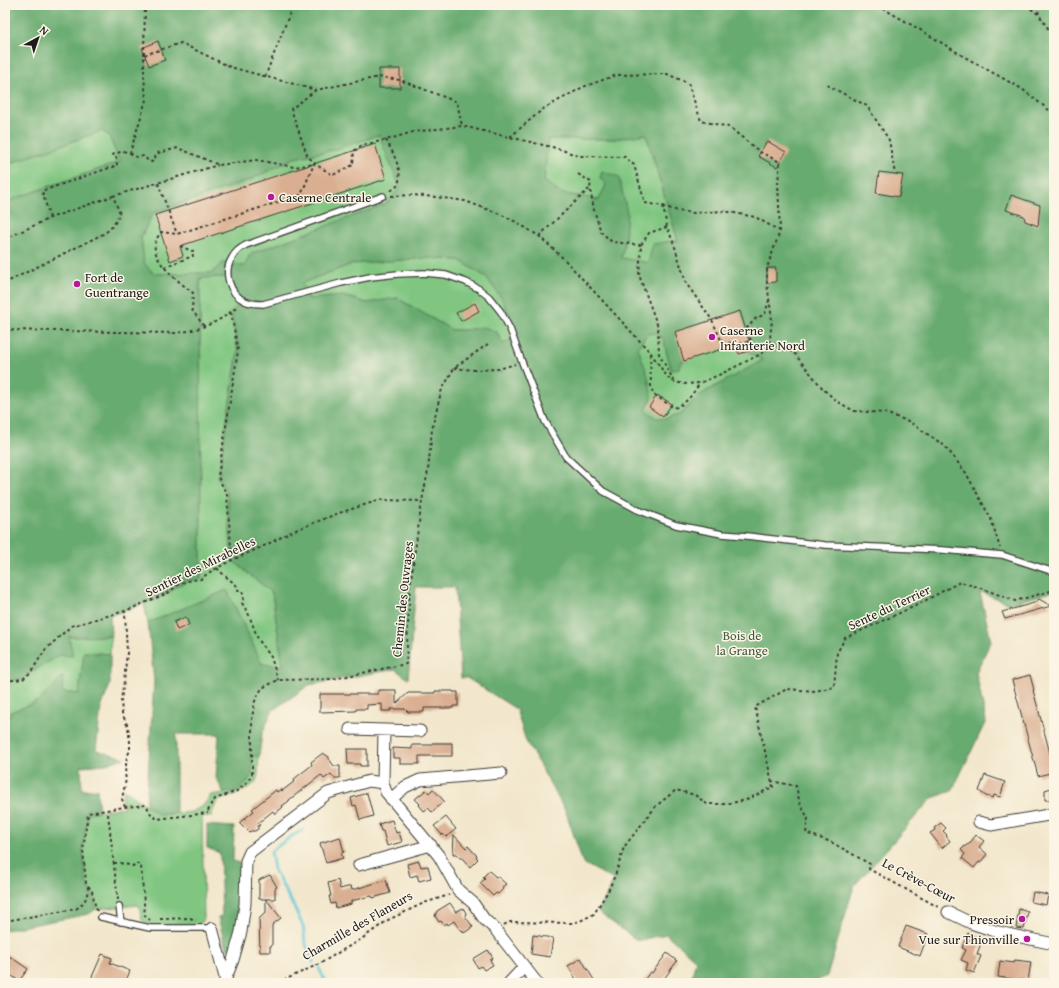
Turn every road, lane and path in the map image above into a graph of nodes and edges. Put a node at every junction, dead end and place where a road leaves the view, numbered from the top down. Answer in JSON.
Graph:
{"nodes":[{"id":1,"x":145,"y":5,"type":"edge"},
{"id":2,"x":293,"y":5,"type":"edge"},
{"id":3,"x":878,"y":5,"type":"edge"},
{"id":4,"x":1026,"y":5,"type":"edge"},
{"id":5,"x":1037,"y":5,"type":"edge"},
{"id":6,"x":1039,"y":15,"type":"junction"},
{"id":7,"x":1054,"y":37,"type":"edge"},
{"id":8,"x":144,"y":55,"type":"junction"},
{"id":9,"x":265,"y":76,"type":"junction"},
{"id":10,"x":827,"y":85,"type":"dead end"},
{"id":11,"x":316,"y":90,"type":"junction"},
{"id":12,"x":1054,"y":114,"type":"edge"},
{"id":13,"x":462,"y":126,"type":"junction"},
{"id":14,"x":510,"y":137,"type":"junction"},
{"id":15,"x":386,"y":140,"type":"junction"},
{"id":16,"x":130,"y":153,"type":"junction"},
{"id":17,"x":116,"y":154,"type":"junction"},
{"id":18,"x":112,"y":156,"type":"dead end"},
{"id":19,"x":315,"y":164,"type":"junction"},
{"id":20,"x":219,"y":165,"type":"junction"},
{"id":21,"x":578,"y":174,"type":"dead end"},
{"id":22,"x":896,"y":174,"type":"dead end"},
{"id":23,"x":158,"y":183,"type":"junction"},
{"id":24,"x":590,"y":188,"type":"junction"},
{"id":25,"x":113,"y":196,"type":"junction"},
{"id":26,"x":384,"y":196,"type":"junction"},
{"id":27,"x":663,"y":206,"type":"junction"},
{"id":28,"x":50,"y":218,"type":"junction"},
{"id":29,"x":667,"y":227,"type":"junction"},
{"id":30,"x":780,"y":231,"type":"junction"},
{"id":31,"x":177,"y":234,"type":"junction"},
{"id":32,"x":539,"y":236,"type":"junction"},
{"id":33,"x":5,"y":239,"type":"edge"},
{"id":34,"x":641,"y":245,"type":"junction"},
{"id":35,"x":180,"y":246,"type":"dead end"},
{"id":36,"x":197,"y":250,"type":"dead end"},
{"id":37,"x":192,"y":251,"type":"junction"},
{"id":38,"x":164,"y":267,"type":"junction"},
{"id":39,"x":5,"y":284,"type":"edge"},
{"id":40,"x":769,"y":299,"type":"junction"},
{"id":41,"x":244,"y":301,"type":"junction"},
{"id":42,"x":231,"y":312,"type":"junction"},
{"id":43,"x":204,"y":326,"type":"junction"},
{"id":44,"x":5,"y":330,"type":"edge"},
{"id":45,"x":488,"y":344,"type":"dead end"},
{"id":46,"x":769,"y":348,"type":"junction"},
{"id":47,"x":650,"y":352,"type":"junction"},
{"id":48,"x":522,"y":362,"type":"junction"},
{"id":49,"x":454,"y":368,"type":"junction"},
{"id":50,"x":675,"y":382,"type":"junction"},
{"id":51,"x":700,"y":383,"type":"junction"},
{"id":52,"x":422,"y":501,"type":"junction"},
{"id":53,"x":1002,"y":555,"type":"junction"},
{"id":54,"x":232,"y":560,"type":"junction"},
{"id":55,"x":217,"y":568,"type":"junction"},
{"id":56,"x":1054,"y":572,"type":"edge"},
{"id":57,"x":1054,"y":590,"type":"edge"},
{"id":58,"x":125,"y":611,"type":"junction"},
{"id":59,"x":278,"y":680,"type":"junction"},
{"id":60,"x":5,"y":681,"type":"edge"},
{"id":61,"x":350,"y":729,"type":"dead end"},
{"id":62,"x":384,"y":730,"type":"junction"},
{"id":63,"x":420,"y":731,"type":"dead end"},
{"id":64,"x":501,"y":773,"type":"dead end"},
{"id":65,"x":771,"y":781,"type":"junction"},
{"id":66,"x":383,"y":783,"type":"junction"},
{"id":67,"x":391,"y":799,"type":"junction"},
{"id":68,"x":125,"y":807,"type":"junction"},
{"id":69,"x":108,"y":814,"type":"dead end"},
{"id":70,"x":1054,"y":814,"type":"edge"},
{"id":71,"x":979,"y":822,"type":"dead end"},
{"id":72,"x":431,"y":845,"type":"junction"},
{"id":73,"x":114,"y":864,"type":"junction"},
{"id":74,"x":358,"y":866,"type":"dead end"},
{"id":75,"x":88,"y":886,"type":"junction"},
{"id":76,"x":454,"y":892,"type":"junction"},
{"id":77,"x":119,"y":906,"type":"joint"},
{"id":78,"x":948,"y":912,"type":"joint"},
{"id":79,"x":101,"y":917,"type":"joint"},
{"id":80,"x":150,"y":920,"type":"dead end"},
{"id":81,"x":158,"y":920,"type":"dead end"},
{"id":82,"x":5,"y":921,"type":"edge"},
{"id":83,"x":121,"y":922,"type":"junction"},
{"id":84,"x":201,"y":922,"type":"dead end"},
{"id":85,"x":212,"y":928,"type":"joint"},
{"id":86,"x":495,"y":929,"type":"junction"},
{"id":87,"x":1054,"y":944,"type":"edge"},
{"id":88,"x":524,"y":967,"type":"junction"},
{"id":89,"x":226,"y":982,"type":"edge"},
{"id":90,"x":278,"y":983,"type":"edge"},
{"id":91,"x":510,"y":983,"type":"edge"},
{"id":92,"x":537,"y":983,"type":"edge"}],
"edges":[{"from":1,"to":8,"type":"path"},
{"from":2,"to":9,"type":"path"},
{"from":3,"to":12,"type":"path"},
{"from":4,"to":6,"type":"path"},
{"from":5,"to":6,"type":"path"},
{"from":6,"to":7,"type":"path"},
{"from":8,"to":9,"type":"path"},
{"from":8,"to":16,"type":"path"},
{"from":9,"to":11,"type":"path"},
{"from":10,"to":22,"type":"path"},
{"from":11,"to":13,"type":"path"},
{"from":11,"to":19,"type":"path"},
{"from":13,"to":14,"type":"path"},
{"from":13,"to":15,"type":"path"},
{"from":14,"to":27,"type":"path"},
{"from":14,"to":30,"type":"path"},
{"from":15,"to":19,"type":"path"},
{"from":15,"to":26,"type":"path"},
{"from":16,"to":17,"type":"path"},
{"from":16,"to":20,"type":"path"},
{"from":17,"to":18,"type":"path"},
{"from":17,"to":28,"type":"path"},
{"from":19,"to":20,"type":"path"},
{"from":19,"to":31,"type":"path"},
{"from":20,"to":23,"type":"path"},
{"from":21,"to":24,"type":"path"},
{"from":23,"to":25,"type":"path"},
{"from":23,"to":31,"type":"path"},
{"from":24,"to":32,"type":"path"},
{"from":24,"to":34,"type":"path"},
{"from":25,"to":28,"type":"path"},
{"from":25,"to":39,"type":"path"},
{"from":26,"to":32,"type":"path"},
{"from":26,"to":41,"type":"lane"},
{"from":27,"to":29,"type":"path"},
{"from":27,"to":30,"type":"path"},
{"from":28,"to":33,"type":"path"},
{"from":29,"to":34,"type":"path"},
{"from":29,"to":40,"type":"path"},
{"from":30,"to":40,"type":"path"},
{"from":31,"to":38,"type":"path"},
{"from":32,"to":47,"type":"path"},
{"from":34,"to":50,"type":"path"},
{"from":35,"to":37,"type":"path"},
{"from":36,"to":37,"type":"path"},
{"from":37,"to":38,"type":"path"},
{"from":38,"to":43,"type":"path"},
{"from":40,"to":46,"type":"path"},
{"from":41,"to":42,"type":"path"},
{"from":41,"to":48,"type":"lane"},
{"from":42,"to":43,"type":"path"},
{"from":42,"to":54,"type":"path"},
{"from":43,"to":44,"type":"path"},
{"from":45,"to":49,"type":"path"},
{"from":46,"to":51,"type":"path"},
{"from":46,"to":53,"type":"path"},
{"from":47,"to":50,"type":"path"},
{"from":47,"to":51,"type":"path"},
{"from":48,"to":49,"type":"path"},
{"from":48,"to":53,"type":"lane"},
{"from":49,"to":52,"type":"path","name":"Chemin des Ouvrages"},
{"from":50,"to":51,"type":"path"},
{"from":52,"to":54,"type":"path","name":"Sentier des Mirabelles"},
{"from":52,"to":59,"type":"path","name":"Chemin des Ouvrages"},
{"from":53,"to":56,"type":"lane"},
{"from":54,"to":55,"type":"path","name":"Sentier des Mirabelles"},
{"from":55,"to":58,"type":"path","name":"Sentier des Mirabelles"},
{"from":55,"to":59,"type":"path"},
{"from":57,"to":65,"type":"path","name":"Sente du Terrier"},
{"from":58,"to":60,"type":"path","name":"Sentier des Mirabelles"},
{"from":58,"to":68,"type":"path"},
{"from":59,"to":68,"type":"path","name":"Chemin des Ouvrages"},
{"from":61,"to":62,"type":"street"},
{"from":62,"to":63,"type":"street"},
{"from":62,"to":66,"type":"street"},
{"from":64,"to":67,"type":"street"},
{"from":65,"to":78,"type":"path","name":"Le Crève-Cœur"},
{"from":65,"to":86,"type":"path"},
{"from":66,"to":67,"type":"street"},
{"from":66,"to":89,"type":"street"},
{"from":67,"to":72,"type":"street"},
{"from":68,"to":75,"type":"path"},
{"from":69,"to":73,"type":"path"},
{"from":70,"to":71,"type":"street"},
{"from":72,"to":74,"type":"street"},
{"from":72,"to":76,"type":"street"},
{"from":73,"to":77,"type":"path"},
{"from":73,"to":80,"type":"path"},
{"from":75,"to":79,"type":"path"},
{"from":75,"to":82,"type":"path"},
{"from":76,"to":86,"type":"street"},
{"from":76,"to":90,"type":"path","name":"Charmille des Flaneurs"},
{"from":77,"to":83,"type":"lane"},
{"from":78,"to":87,"type":"street","name":"Le Crève-Cœur"},
{"from":79,"to":83,"type":"lane"},
{"from":81,"to":84,"type":"path"},
{"from":83,"to":85,"type":"lane"},
{"from":85,"to":89,"type":"street"},
{"from":86,"to":88,"type":"street"},
{"from":88,"to":91,"type":"street"},
{"from":88,"to":92,"type":"street"}]}
